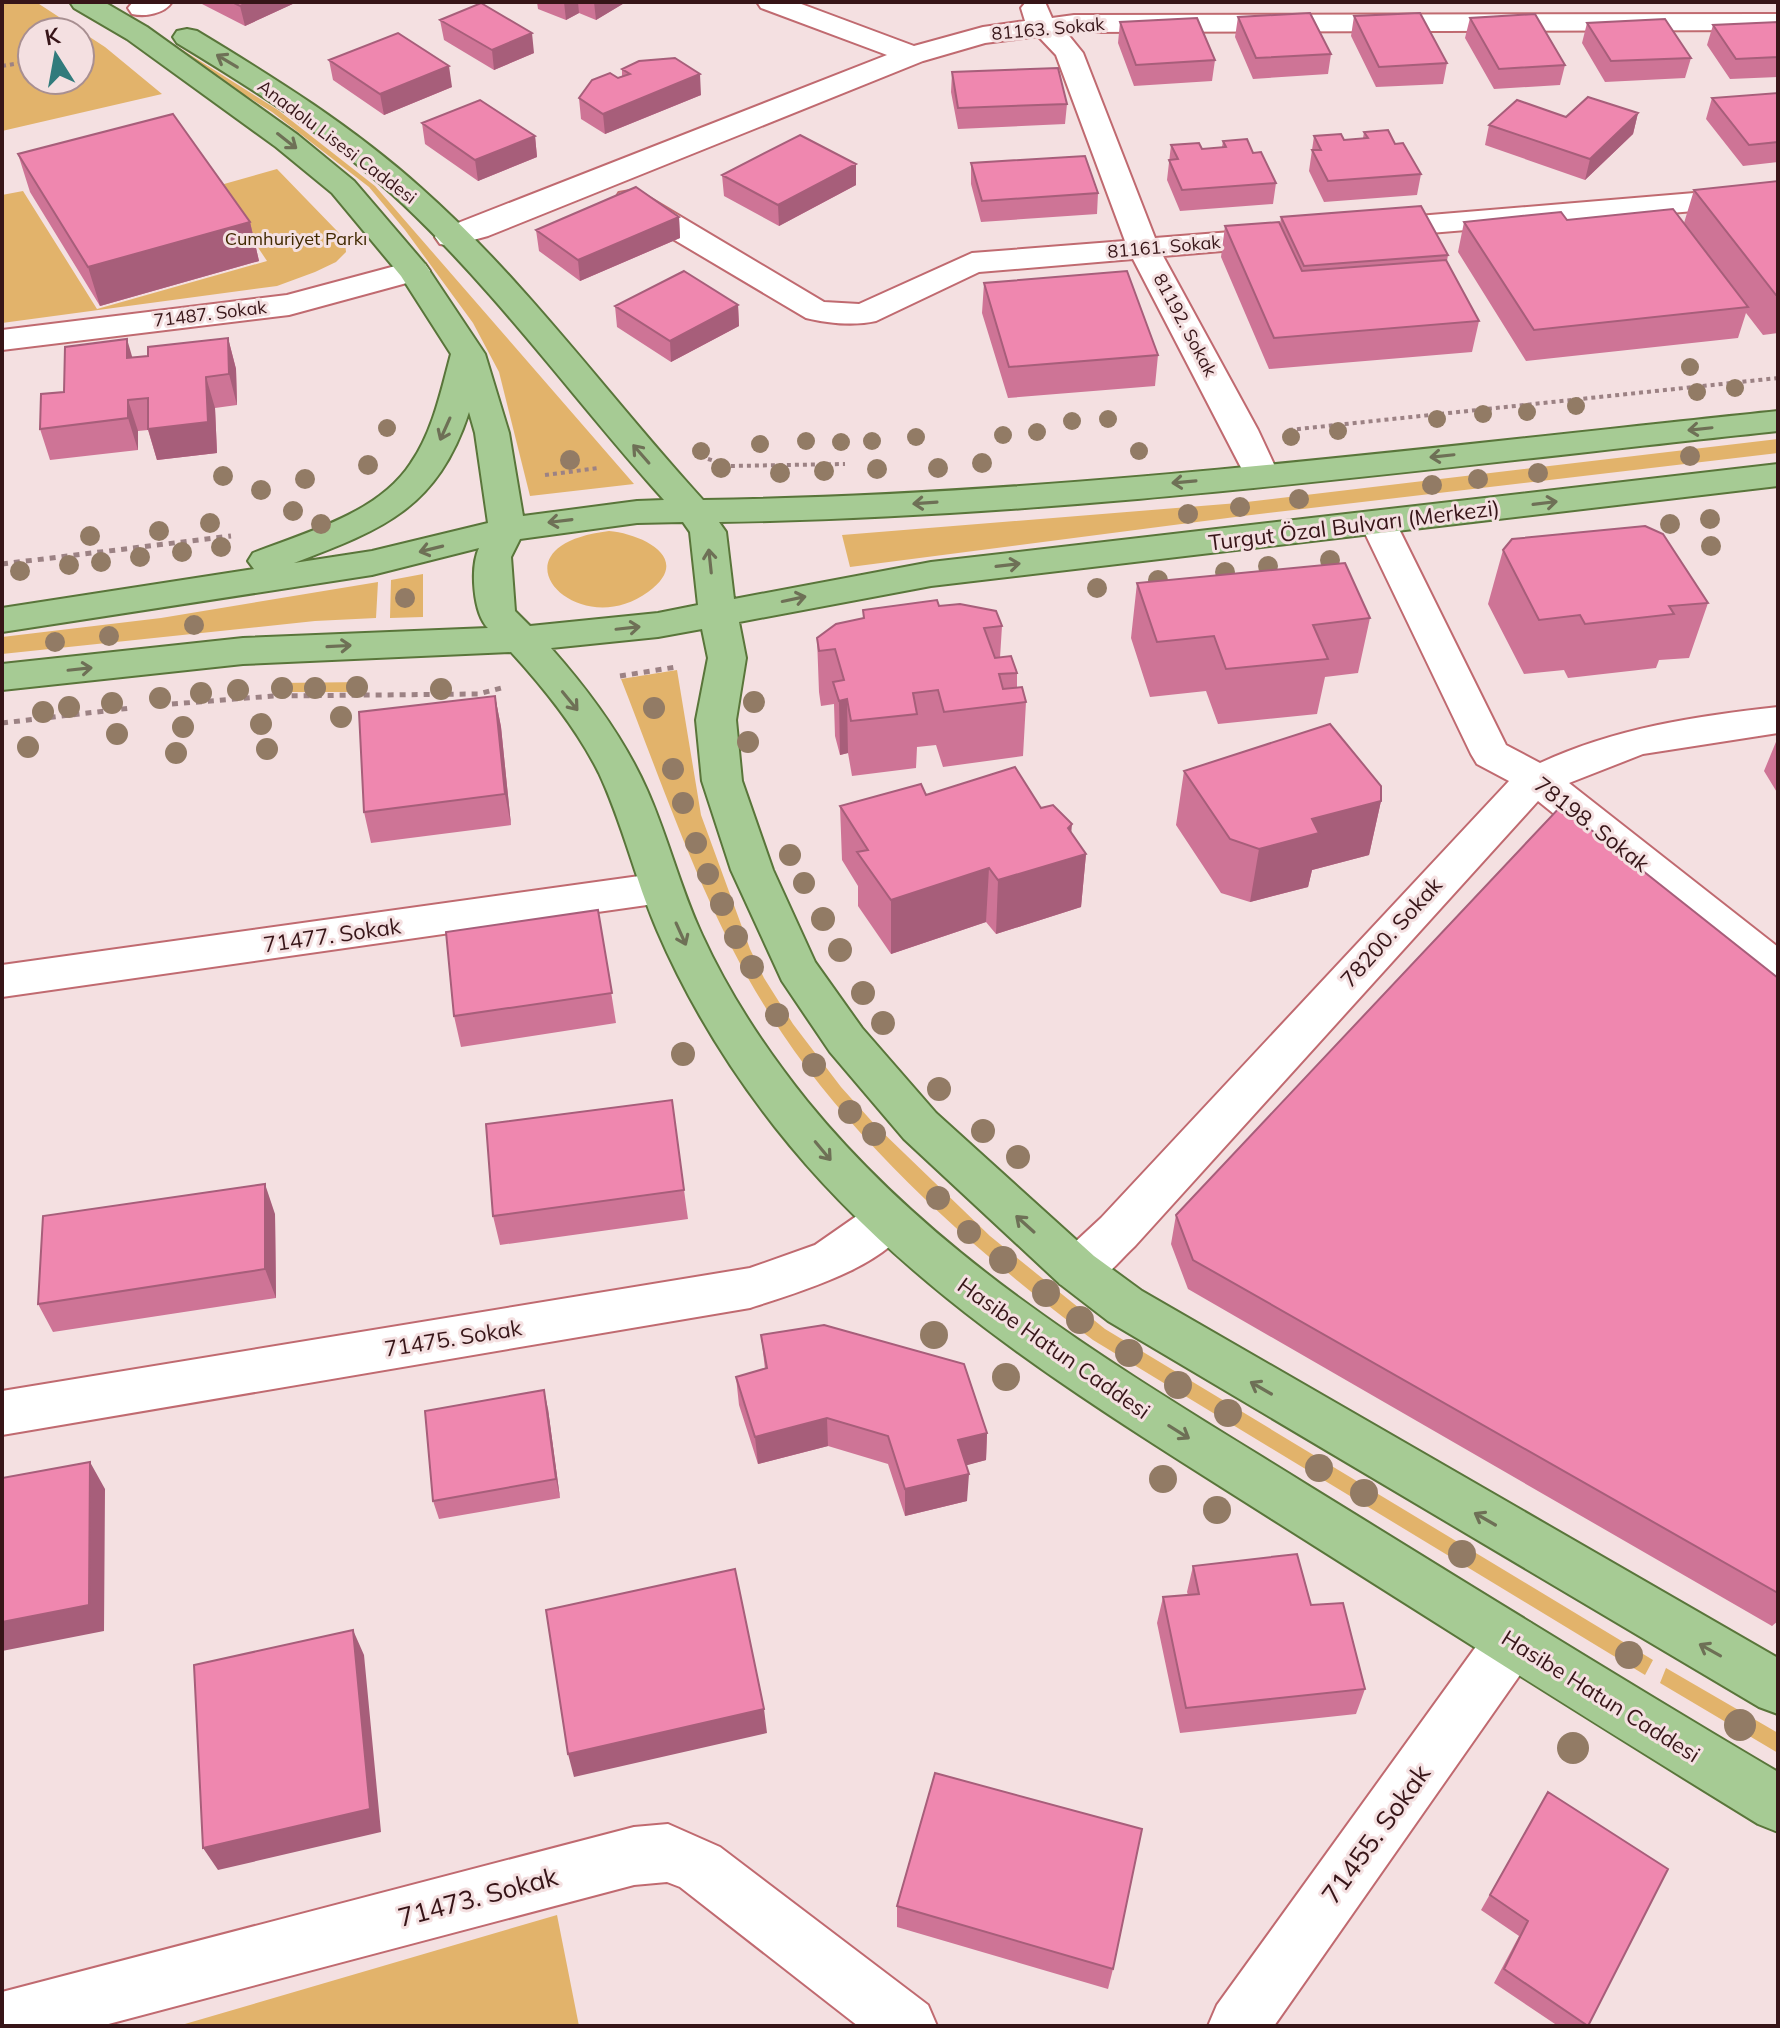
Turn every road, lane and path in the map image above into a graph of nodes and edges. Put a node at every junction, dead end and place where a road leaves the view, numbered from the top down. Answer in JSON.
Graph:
{"nodes":[{"id":1,"x":84,"y":2,"type":"edge"},
{"id":2,"x":771,"y":2,"type":"edge"},
{"id":3,"x":144,"y":4,"type":"edge"},
{"id":4,"x":1510,"y":12,"type":"edge"},
{"id":5,"x":1039,"y":15,"type":"edge"},
{"id":6,"x":1778,"y":22,"type":"edge"},
{"id":7,"x":913,"y":55,"type":"junction"},
{"id":8,"x":596,"y":181,"type":"junction"},
{"id":9,"x":1778,"y":195,"type":"edge"},
{"id":10,"x":451,"y":237,"type":"junction"},
{"id":11,"x":1143,"y":248,"type":"junction"},
{"id":12,"x":414,"y":271,"type":"junction"},
{"id":13,"x":2,"y":340,"type":"edge"},
{"id":14,"x":468,"y":354,"type":"junction"},
{"id":15,"x":1778,"y":378,"type":"edge"},
{"id":16,"x":1778,"y":421,"type":"edge"},
{"id":17,"x":1280,"y":431,"type":"dead end"},
{"id":18,"x":697,"y":456,"type":"dead end"},
{"id":19,"x":858,"y":464,"type":"dead end"},
{"id":20,"x":1261,"y":475,"type":"junction"},
{"id":21,"x":1778,"y":475,"type":"edge"},
{"id":22,"x":694,"y":512,"type":"junction"},
{"id":23,"x":1378,"y":523,"type":"junction"},
{"id":24,"x":507,"y":530,"type":"junction"},
{"id":25,"x":232,"y":536,"type":"dead end"},
{"id":26,"x":2,"y":564,"type":"edge"},
{"id":27,"x":178,"y":594,"type":"junction"},
{"id":28,"x":718,"y":615,"type":"junction"},
{"id":29,"x":2,"y":620,"type":"edge"},
{"id":30,"x":522,"y":639,"type":"junction"},
{"id":31,"x":676,"y":667,"type":"dead end"},
{"id":32,"x":620,"y":676,"type":"dead end"},
{"id":33,"x":2,"y":677,"type":"edge"},
{"id":34,"x":492,"y":689,"type":"dead end"},
{"id":35,"x":152,"y":706,"type":"dead end"},
{"id":36,"x":137,"y":708,"type":"dead end"},
{"id":37,"x":1778,"y":720,"type":"edge"},
{"id":38,"x":2,"y":723,"type":"edge"},
{"id":39,"x":1539,"y":780,"type":"junction"},
{"id":40,"x":661,"y":888,"type":"junction"},
{"id":41,"x":1778,"y":971,"type":"edge"},
{"id":42,"x":2,"y":981,"type":"edge"},
{"id":43,"x":888,"y":1220,"type":"junction"},
{"id":44,"x":1077,"y":1270,"type":"junction"},
{"id":45,"x":2,"y":1413,"type":"edge"},
{"id":46,"x":1512,"y":1641,"type":"junction"},
{"id":47,"x":1778,"y":1688,"type":"edge"},
{"id":48,"x":1778,"y":1804,"type":"edge"},
{"id":49,"x":2,"y":2022,"type":"edge"},
{"id":50,"x":907,"y":2026,"type":"edge"},
{"id":51,"x":1238,"y":2026,"type":"edge"}],
"edges":[{"from":1,"to":12,"type":"main road","name":"Anadolu Lisesi Caddesi","one_way":true},
{"from":2,"to":7,"type":"street"},
{"from":10,"to":3,"type":"main road","name":"Anadolu Lisesi Caddesi","one_way":true},
{"from":4,"to":5,"type":"street","name":"81163. Sokak"},
{"from":4,"to":6,"type":"street","name":"81163. Sokak"},
{"from":5,"to":7,"type":"street","name":"81163. Sokak"},
{"from":5,"to":11,"type":"street","name":"81192. Sokak"},
{"from":7,"to":8,"type":"street","name":"81163. Sokak"},
{"from":8,"to":10,"type":"street","name":"81163. Sokak"},
{"from":8,"to":11,"type":"street","name":"81161. Sokak"},
{"from":9,"to":11,"type":"street","name":"81161. Sokak"},
{"from":22,"to":10,"type":"main road","name":"Anadolu Lisesi Caddesi","one_way":true},
{"from":11,"to":20,"type":"street","name":"81192. Sokak"},
{"from":12,"to":13,"type":"street","name":"71487. Sokak"},
{"from":12,"to":14,"type":"main road","name":"Anadolu Lisesi Caddesi"},
{"from":14,"to":24,"type":"main road","name":"Anadolu Lisesi Caddesi"},
{"from":14,"to":27,"type":"main road","one_way":true},
{"from":15,"to":17,"type":"path"},
{"from":16,"to":20,"type":"main road","one_way":true},
{"from":18,"to":19,"type":"path"},
{"from":20,"to":22,"type":"main road","one_way":true},
{"from":23,"to":21,"type":"main road","name":"Turgut Özal Bulvarı (Merkezi)","one_way":true},
{"from":22,"to":24,"type":"main road","one_way":true},
{"from":28,"to":22,"type":"main road","name":"Anadolu Lisesi Caddesi","one_way":true},
{"from":28,"to":23,"type":"main road","name":"Turgut Özal Bulvarı (Merkezi)","one_way":true},
{"from":23,"to":39,"type":"street","name":"78198. Sokak"},
{"from":24,"to":27,"type":"main road","one_way":true},
{"from":24,"to":30,"type":"main road","name":"Hasibe Hatun Caddesi"},
{"from":25,"to":26,"type":"path"},
{"from":27,"to":29,"type":"main road"},
{"from":30,"to":28,"type":"main road","name":"Turgut Özal Bulvarı (Merkezi)","one_way":true},
{"from":44,"to":28,"type":"main road","one_way":true},
{"from":33,"to":30,"type":"main road","name":"Turgut Özal Bulvarı (Merkezi)","one_way":true},
{"from":30,"to":40,"type":"main road","name":"Hasibe Hatun Caddesi","one_way":true},
{"from":31,"to":32,"type":"path"},
{"from":34,"to":35,"type":"path"},
{"from":36,"to":38,"type":"path"},
{"from":37,"to":39,"type":"street","name":"78200. Sokak"},
{"from":39,"to":41,"type":"street","name":"78198. Sokak"},
{"from":39,"to":44,"type":"street","name":"78200. Sokak"},
{"from":40,"to":42,"type":"street","name":"71477. Sokak"},
{"from":40,"to":43,"type":"main road","name":"Hasibe Hatun Caddesi","one_way":true},
{"from":43,"to":45,"type":"street","name":"71475. Sokak"},
{"from":43,"to":46,"type":"main road","name":"Hasibe Hatun Caddesi","one_way":true},
{"from":47,"to":44,"type":"main road","one_way":true},
{"from":46,"to":48,"type":"main road","name":"Hasibe Hatun Caddesi"},
{"from":46,"to":51,"type":"street","name":"71455. Sokak"},
{"from":49,"to":50,"type":"street","name":"71473. Sokak"}]}
